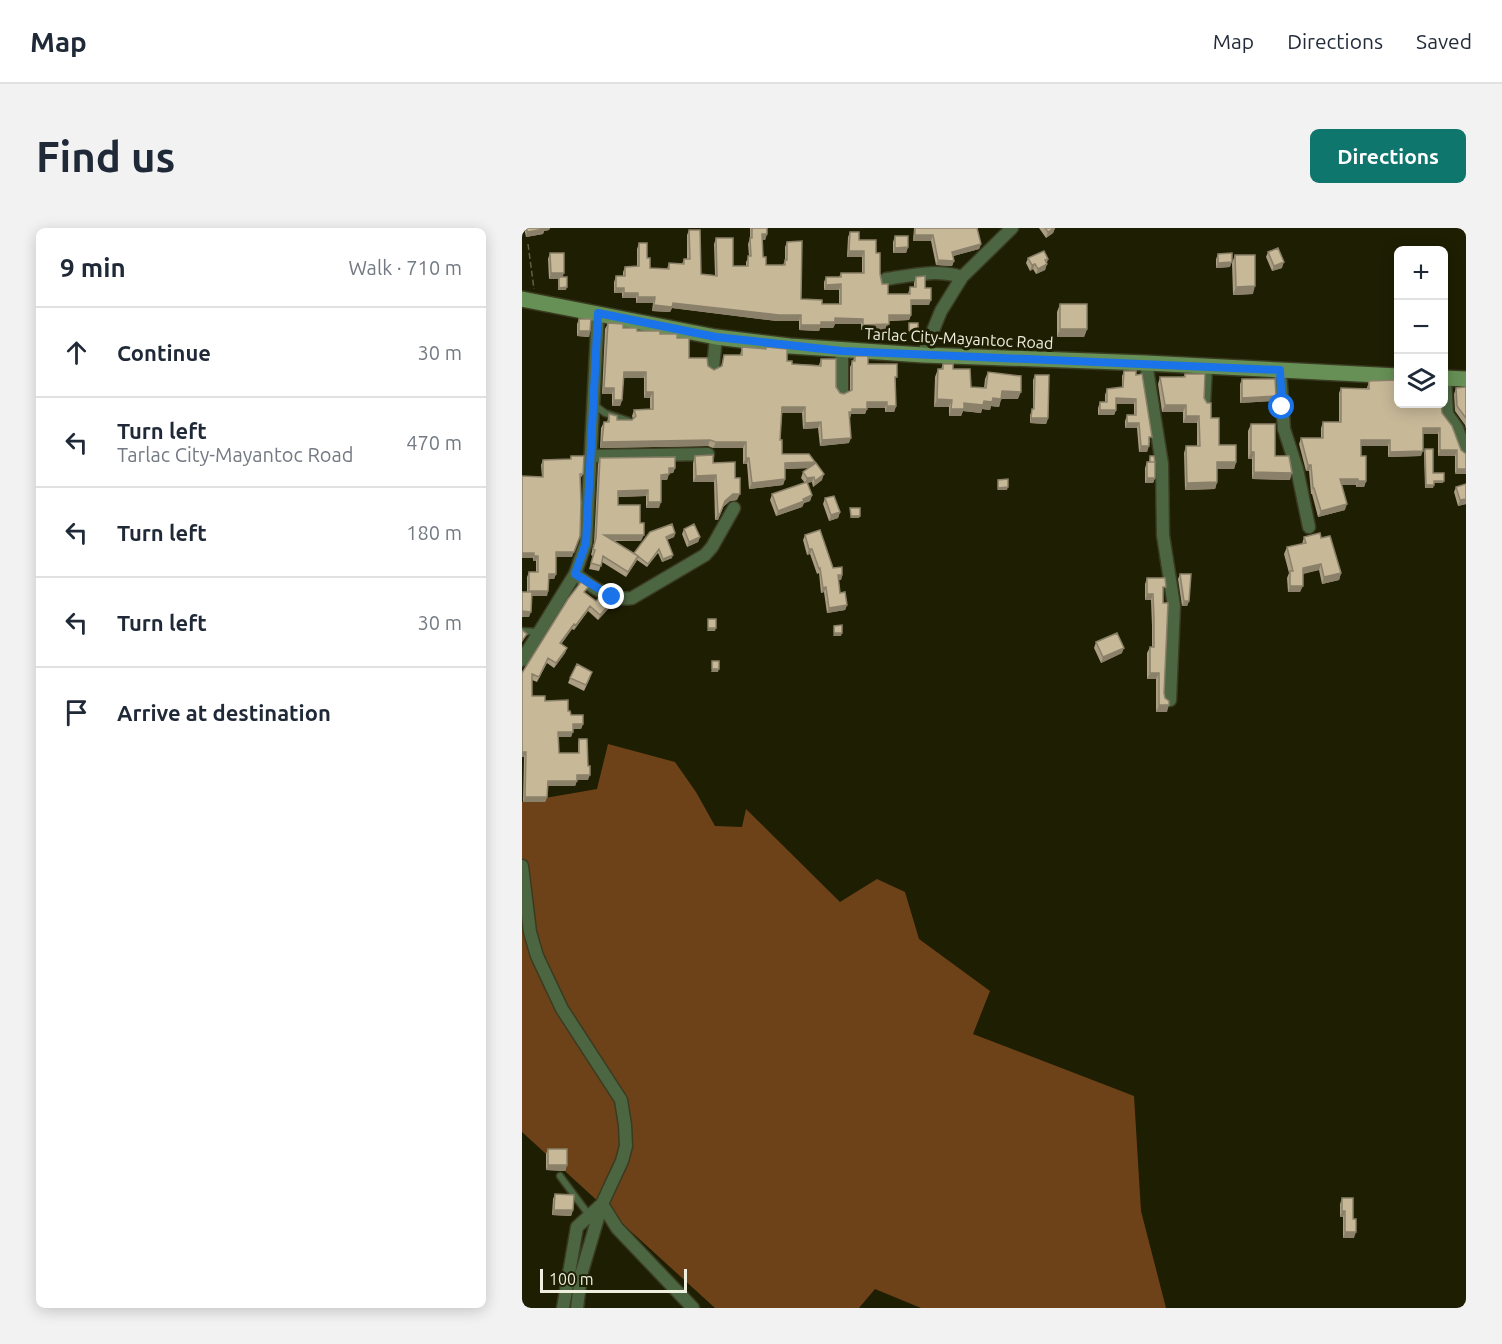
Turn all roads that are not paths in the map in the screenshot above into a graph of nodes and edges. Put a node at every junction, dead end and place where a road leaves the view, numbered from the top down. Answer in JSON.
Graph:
{"nodes":[{"id":1,"x":1012,"y":228,"type":"edge"},
{"id":2,"x":962,"y":277,"type":"junction"},
{"id":3,"x":886,"y":279,"type":"dead end"},
{"id":4,"x":529,"y":300,"type":"edge"},
{"id":5,"x":598,"y":313,"type":"junction"},
{"id":6,"x":716,"y":337,"type":"junction"},
{"id":7,"x":842,"y":351,"type":"junction"},
{"id":8,"x":922,"y":355,"type":"junction"},
{"id":9,"x":1146,"y":363,"type":"junction"},
{"id":10,"x":1209,"y":366,"type":"junction"},
{"id":11,"x":713,"y":368,"type":"edge"},
{"id":12,"x":1280,"y":370,"type":"junction"},
{"id":13,"x":1394,"y":376,"type":"edge"},
{"id":14,"x":1448,"y":378,"type":"edge"},
{"id":15,"x":1466,"y":379,"type":"edge"},
{"id":16,"x":842,"y":392,"type":"edge"},
{"id":17,"x":592,"y":404,"type":"junction"},
{"id":18,"x":1207,"y":405,"type":"edge"},
{"id":19,"x":1446,"y":408,"type":"edge"},
{"id":20,"x":629,"y":421,"type":"edge"},
{"id":21,"x":1466,"y":452,"type":"edge"},
{"id":22,"x":708,"y":454,"type":"edge"},
{"id":23,"x":591,"y":456,"type":"junction"},
{"id":24,"x":734,"y":508,"type":"dead end"},
{"id":25,"x":1309,"y":527,"type":"dead end"},
{"id":26,"x":575,"y":574,"type":"junction"},
{"id":27,"x":522,"y":631,"type":"edge"},
{"id":28,"x":539,"y":632,"type":"junction"},
{"id":29,"x":522,"y":660,"type":"edge"},
{"id":30,"x":1170,"y":700,"type":"edge"},
{"id":31,"x":522,"y":866,"type":"edge"},
{"id":32,"x":560,"y":1176,"type":"dead end"},
{"id":33,"x":602,"y":1204,"type":"junction"},
{"id":34,"x":590,"y":1215,"type":"junction"},
{"id":35,"x":563,"y":1308,"type":"edge"},
{"id":36,"x":577,"y":1308,"type":"edge"},
{"id":37,"x":693,"y":1308,"type":"edge"}],
"edges":[{"from":1,"to":2,"type":"street"},
{"from":2,"to":3,"type":"street"},
{"from":2,"to":8,"type":"street"},
{"from":4,"to":5,"type":"main road","name":"Tarlac City-Mayantoc Road"},
{"from":5,"to":6,"type":"main road","name":"Tarlac City-Mayantoc Road"},
{"from":5,"to":17,"type":"street"},
{"from":6,"to":7,"type":"main road","name":"Tarlac City-Mayantoc Road"},
{"from":6,"to":11,"type":"street"},
{"from":7,"to":8,"type":"main road","name":"Tarlac City-Mayantoc Road"},
{"from":7,"to":16,"type":"street"},
{"from":8,"to":9,"type":"main road","name":"Tarlac City-Mayantoc Road"},
{"from":9,"to":10,"type":"main road","name":"Tarlac City-Mayantoc Road"},
{"from":9,"to":30,"type":"street"},
{"from":10,"to":12,"type":"main road","name":"Tarlac City-Mayantoc Road"},
{"from":10,"to":18,"type":"lane"},
{"from":12,"to":13,"type":"main road","name":"Tarlac City-Mayantoc Road"},
{"from":12,"to":25,"type":"street"},
{"from":14,"to":15,"type":"main road"},
{"from":17,"to":20,"type":"lane"},
{"from":17,"to":23,"type":"street"},
{"from":19,"to":21,"type":"street"},
{"from":22,"to":23,"type":"street"},
{"from":23,"to":26,"type":"street"},
{"from":24,"to":26,"type":"street"},
{"from":26,"to":28,"type":"street"},
{"from":27,"to":28,"type":"lane"},
{"from":28,"to":29,"type":"street"},
{"from":31,"to":33,"type":"street"},
{"from":32,"to":34,"type":"lane"},
{"from":33,"to":34,"type":"street"},
{"from":33,"to":36,"type":"street"},
{"from":33,"to":37,"type":"street"},
{"from":34,"to":35,"type":"street"}]}
